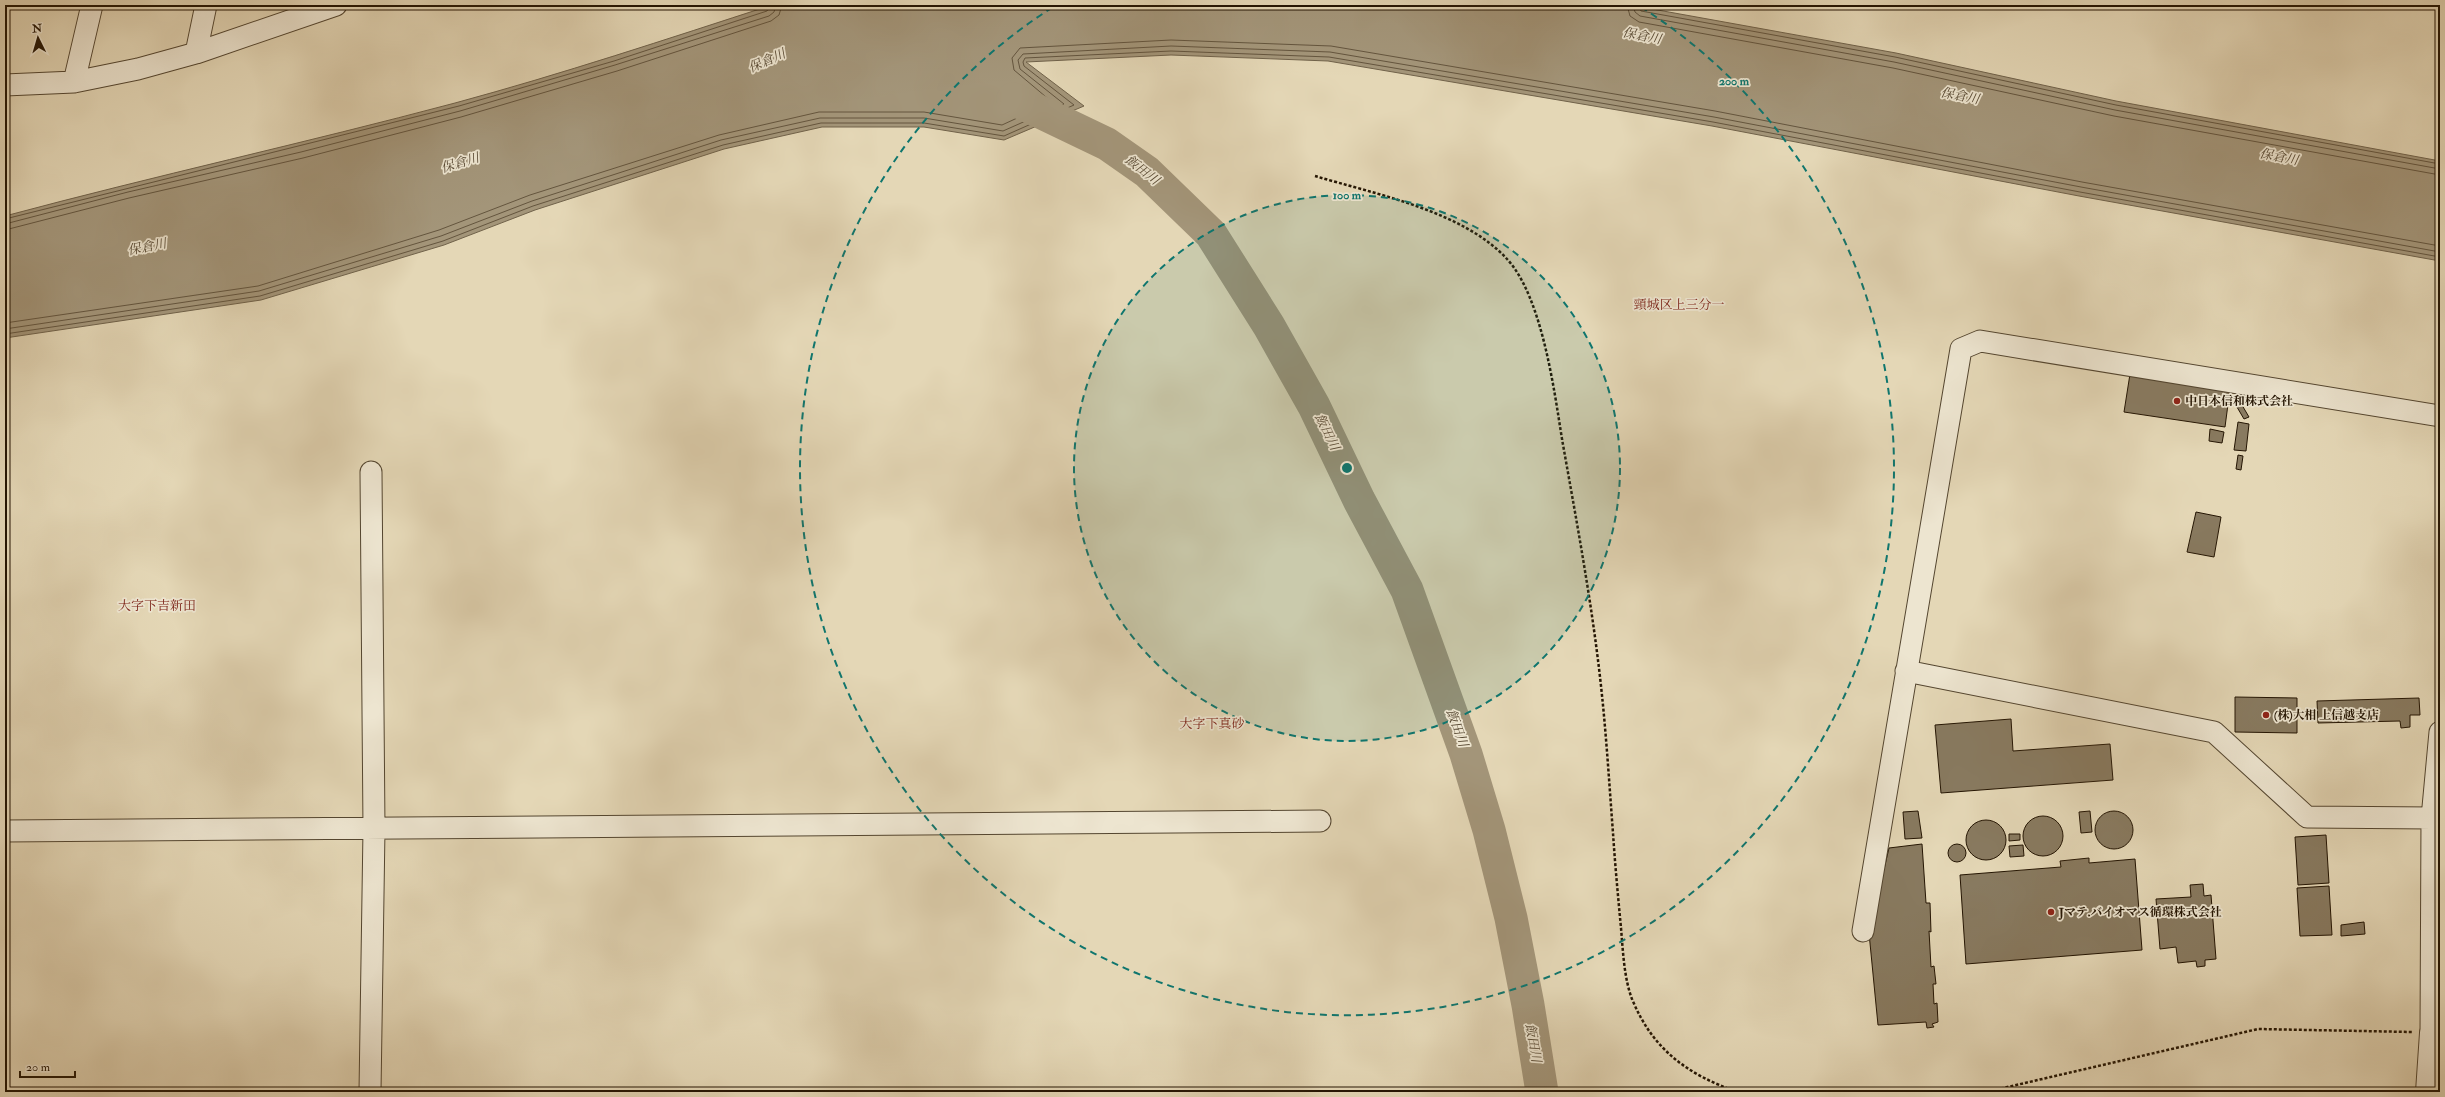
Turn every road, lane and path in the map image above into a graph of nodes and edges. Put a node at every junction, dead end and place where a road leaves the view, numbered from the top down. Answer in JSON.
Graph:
{"nodes":[{"id":1,"x":92,"y":5,"type":"edge"},
{"id":2,"x":206,"y":5,"type":"edge"},
{"id":3,"x":336,"y":5,"type":"edge"},
{"id":4,"x":315,"y":8,"type":"edge"},
{"id":5,"x":196,"y":53,"type":"junction"},
{"id":6,"x":74,"y":82,"type":"junction"},
{"id":7,"x":5,"y":85,"type":"edge"},
{"id":8,"x":1314,"y":176,"type":"dead end"},
{"id":9,"x":2440,"y":416,"type":"edge"},
{"id":10,"x":371,"y":472,"type":"dead end"},
{"id":11,"x":1906,"y":671,"type":"junction"},
{"id":12,"x":2440,"y":732,"type":"edge"},
{"id":13,"x":2432,"y":818,"type":"junction"},
{"id":14,"x":1320,"y":820,"type":"dead end"},
{"id":15,"x":374,"y":829,"type":"junction"},
{"id":16,"x":5,"y":831,"type":"edge"},
{"id":17,"x":1863,"y":931,"type":"dead end"},
{"id":18,"x":2436,"y":1032,"type":"edge"},
{"id":19,"x":370,"y":1092,"type":"edge"},
{"id":20,"x":1737,"y":1092,"type":"edge"},
{"id":21,"x":1986,"y":1092,"type":"edge"},
{"id":22,"x":2427,"y":1092,"type":"edge"}],
"edges":[{"from":1,"to":6,"type":"street"},
{"from":2,"to":5,"type":"street"},
{"from":3,"to":4,"type":"street"},
{"from":4,"to":5,"type":"street"},
{"from":5,"to":6,"type":"street"},
{"from":6,"to":7,"type":"street"},
{"from":8,"to":20,"type":"path"},
{"from":9,"to":11,"type":"street"},
{"from":10,"to":15,"type":"street"},
{"from":11,"to":13,"type":"street"},
{"from":11,"to":17,"type":"street"},
{"from":12,"to":13,"type":"street"},
{"from":13,"to":18,"type":"street"},
{"from":14,"to":15,"type":"street"},
{"from":15,"to":16,"type":"street"},
{"from":15,"to":19,"type":"street"},
{"from":18,"to":21,"type":"path"},
{"from":18,"to":22,"type":"street"}]}
